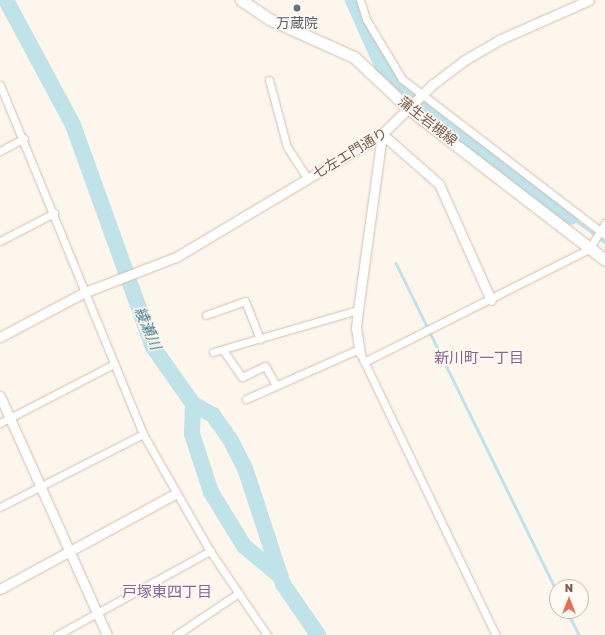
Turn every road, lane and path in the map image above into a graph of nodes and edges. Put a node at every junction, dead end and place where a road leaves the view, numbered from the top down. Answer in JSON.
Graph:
{"nodes":[{"id":1,"x":241,"y":0,"type":"edge"},
{"id":2,"x":360,"y":0,"type":"edge"},
{"id":3,"x":589,"y":0,"type":"edge"},
{"id":4,"x":269,"y":80,"type":"dead end"},
{"id":5,"x":0,"y":84,"type":"edge"},
{"id":6,"x":421,"y":95,"type":"junction"},
{"id":7,"x":409,"y":109,"type":"junction"},
{"id":8,"x":382,"y":134,"type":"junction"},
{"id":9,"x":24,"y":138,"type":"junction"},
{"id":10,"x":0,"y":151,"type":"edge"},
{"id":11,"x":307,"y":178,"type":"junction"},
{"id":12,"x":54,"y":213,"type":"junction"},
{"id":13,"x":605,"y":223,"type":"edge"},
{"id":14,"x":602,"y":234,"type":"edge"},
{"id":15,"x":0,"y":241,"type":"edge"},
{"id":16,"x":589,"y":249,"type":"junction"},
{"id":17,"x":605,"y":260,"type":"edge"},
{"id":18,"x":88,"y":292,"type":"junction"},
{"id":19,"x":491,"y":300,"type":"junction"},
{"id":20,"x":358,"y":310,"type":"junction"},
{"id":21,"x":206,"y":315,"type":"dead end"},
{"id":22,"x":0,"y":337,"type":"edge"},
{"id":23,"x":260,"y":339,"type":"junction"},
{"id":24,"x":223,"y":350,"type":"junction"},
{"id":25,"x":360,"y":351,"type":"junction"},
{"id":26,"x":213,"y":352,"type":"dead end"},
{"id":27,"x":364,"y":362,"type":"junction"},
{"id":28,"x":112,"y":365,"type":"junction"},
{"id":29,"x":276,"y":385,"type":"junction"},
{"id":30,"x":0,"y":396,"type":"edge"},
{"id":31,"x":246,"y":399,"type":"dead end"},
{"id":32,"x":10,"y":418,"type":"junction"},
{"id":33,"x":0,"y":423,"type":"edge"},
{"id":34,"x":143,"y":434,"type":"junction"},
{"id":35,"x":40,"y":487,"type":"junction"},
{"id":36,"x":175,"y":494,"type":"junction"},
{"id":37,"x":0,"y":507,"type":"edge"},
{"id":38,"x":210,"y":551,"type":"junction"},
{"id":39,"x":69,"y":552,"type":"junction"},
{"id":40,"x":0,"y":589,"type":"edge"},
{"id":41,"x":237,"y":594,"type":"junction"},
{"id":42,"x":96,"y":612,"type":"junction"},
{"id":43,"x":57,"y":635,"type":"edge"},
{"id":44,"x":107,"y":635,"type":"edge"},
{"id":45,"x":176,"y":635,"type":"edge"},
{"id":46,"x":267,"y":635,"type":"edge"},
{"id":47,"x":496,"y":635,"type":"edge"}],
"edges":[{"from":1,"to":7,"type":"main road","name":"蒲生岩槻線"},
{"from":2,"to":6,"type":"street"},
{"from":3,"to":6,"type":"street","name":"七左エ門通り"},
{"from":4,"to":11,"type":"street"},
{"from":5,"to":9,"type":"street"},
{"from":6,"to":7,"type":"street","name":"七左エ門通り"},
{"from":6,"to":14,"type":"street"},
{"from":7,"to":8,"type":"street","name":"七左エ門通り"},
{"from":7,"to":16,"type":"main road","name":"蒲生岩槻線"},
{"from":8,"to":11,"type":"street","name":"七左エ門通り"},
{"from":8,"to":19,"type":"street"},
{"from":8,"to":20,"type":"street"},
{"from":9,"to":10,"type":"street"},
{"from":9,"to":12,"type":"street"},
{"from":11,"to":18,"type":"street","name":"七左エ門通り"},
{"from":12,"to":15,"type":"street"},
{"from":12,"to":18,"type":"street"},
{"from":13,"to":14,"type":"street"},
{"from":14,"to":16,"type":"street"},
{"from":16,"to":17,"type":"main road","name":"蒲生岩槻線"},
{"from":16,"to":19,"type":"street"},
{"from":18,"to":22,"type":"street","name":"七左エ門通り"},
{"from":18,"to":28,"type":"street"},
{"from":19,"to":27,"type":"street"},
{"from":20,"to":23,"type":"street"},
{"from":20,"to":25,"type":"street"},
{"from":21,"to":23,"type":"street"},
{"from":23,"to":24,"type":"street"},
{"from":24,"to":26,"type":"street"},
{"from":24,"to":29,"type":"street"},
{"from":25,"to":27,"type":"street"},
{"from":25,"to":29,"type":"street"},
{"from":27,"to":47,"type":"street"},
{"from":28,"to":32,"type":"street"},
{"from":28,"to":34,"type":"street"},
{"from":29,"to":31,"type":"street"},
{"from":30,"to":32,"type":"street"},
{"from":32,"to":33,"type":"street"},
{"from":32,"to":35,"type":"street"},
{"from":34,"to":35,"type":"street"},
{"from":34,"to":36,"type":"street"},
{"from":35,"to":37,"type":"street"},
{"from":35,"to":39,"type":"street"},
{"from":36,"to":38,"type":"street"},
{"from":36,"to":39,"type":"street"},
{"from":38,"to":41,"type":"street"},
{"from":38,"to":42,"type":"street"},
{"from":39,"to":40,"type":"street"},
{"from":39,"to":42,"type":"street"},
{"from":41,"to":45,"type":"street"},
{"from":41,"to":46,"type":"street"},
{"from":42,"to":43,"type":"street"},
{"from":42,"to":44,"type":"street"}]}
